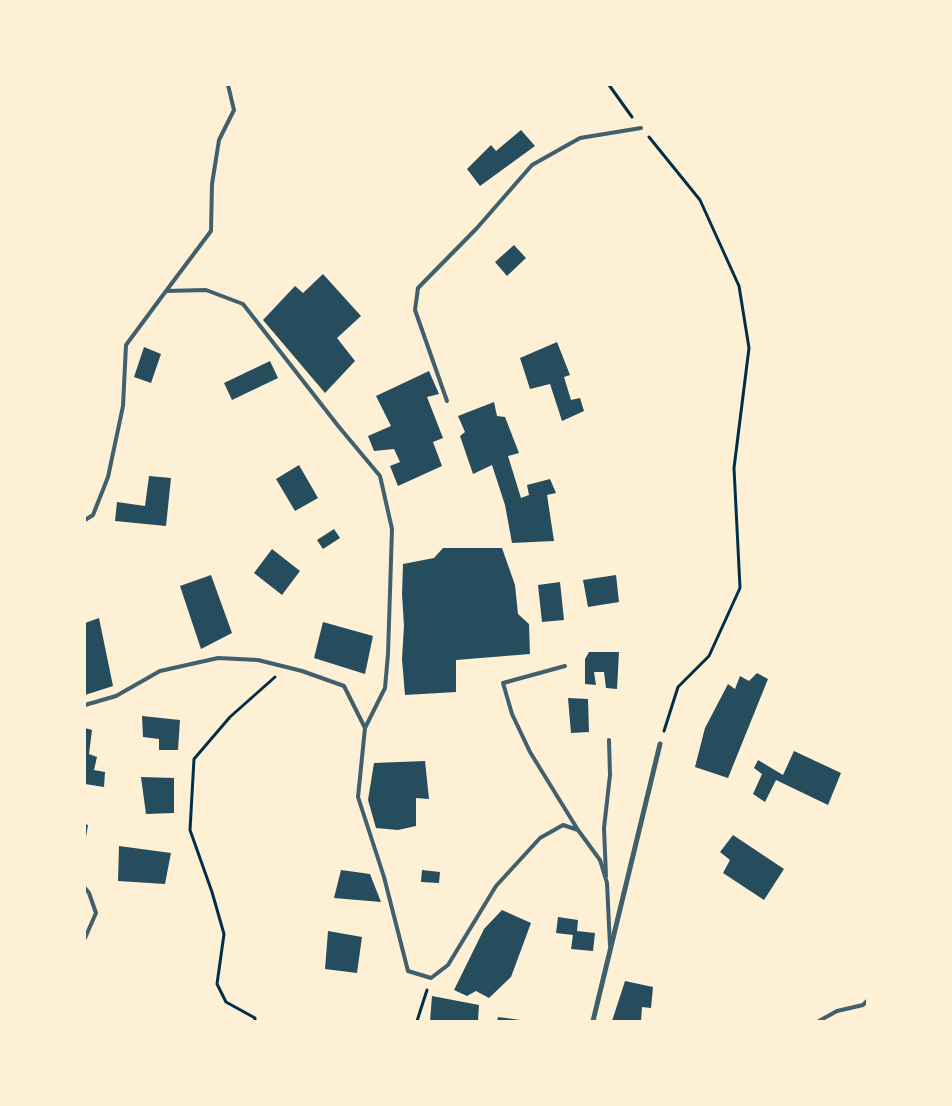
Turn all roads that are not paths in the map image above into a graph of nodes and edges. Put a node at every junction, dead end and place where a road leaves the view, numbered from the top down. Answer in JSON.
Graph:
{"nodes":[{"id":1,"x":228,"y":85,"type":"edge"},
{"id":2,"x":640,"y":128,"type":"road end"},
{"id":3,"x":166,"y":291,"type":"junction"},
{"id":4,"x":446,"y":401,"type":"dead end"},
{"id":5,"x":85,"y":520,"type":"edge"},
{"id":6,"x":565,"y":666,"type":"dead end"},
{"id":7,"x":85,"y":705,"type":"edge"},
{"id":8,"x":365,"y":728,"type":"junction"},
{"id":9,"x":609,"y":740,"type":"dead end"},
{"id":10,"x":660,"y":744,"type":"road end"},
{"id":11,"x":578,"y":830,"type":"junction"},
{"id":12,"x":607,"y":883,"type":"junction"},
{"id":13,"x":85,"y":888,"type":"edge"},
{"id":14,"x":85,"y":938,"type":"edge"},
{"id":15,"x":610,"y":953,"type":"junction"},
{"id":16,"x":867,"y":1001,"type":"edge"},
{"id":17,"x":593,"y":1021,"type":"edge"},
{"id":18,"x":819,"y":1021,"type":"edge"}],
"edges":[{"from":1,"to":3,"type":"lane"},
{"from":2,"to":4,"type":"lane"},
{"from":3,"to":5,"type":"lane"},
{"from":3,"to":8,"type":"lane"},
{"from":6,"to":11,"type":"lane"},
{"from":7,"to":8,"type":"lane"},
{"from":8,"to":11,"type":"lane"},
{"from":9,"to":12,"type":"lane"},
{"from":10,"to":15,"type":"street"},
{"from":11,"to":12,"type":"lane"},
{"from":12,"to":15,"type":"lane"},
{"from":13,"to":14,"type":"lane"},
{"from":15,"to":17,"type":"street"},
{"from":16,"to":18,"type":"lane"}]}
